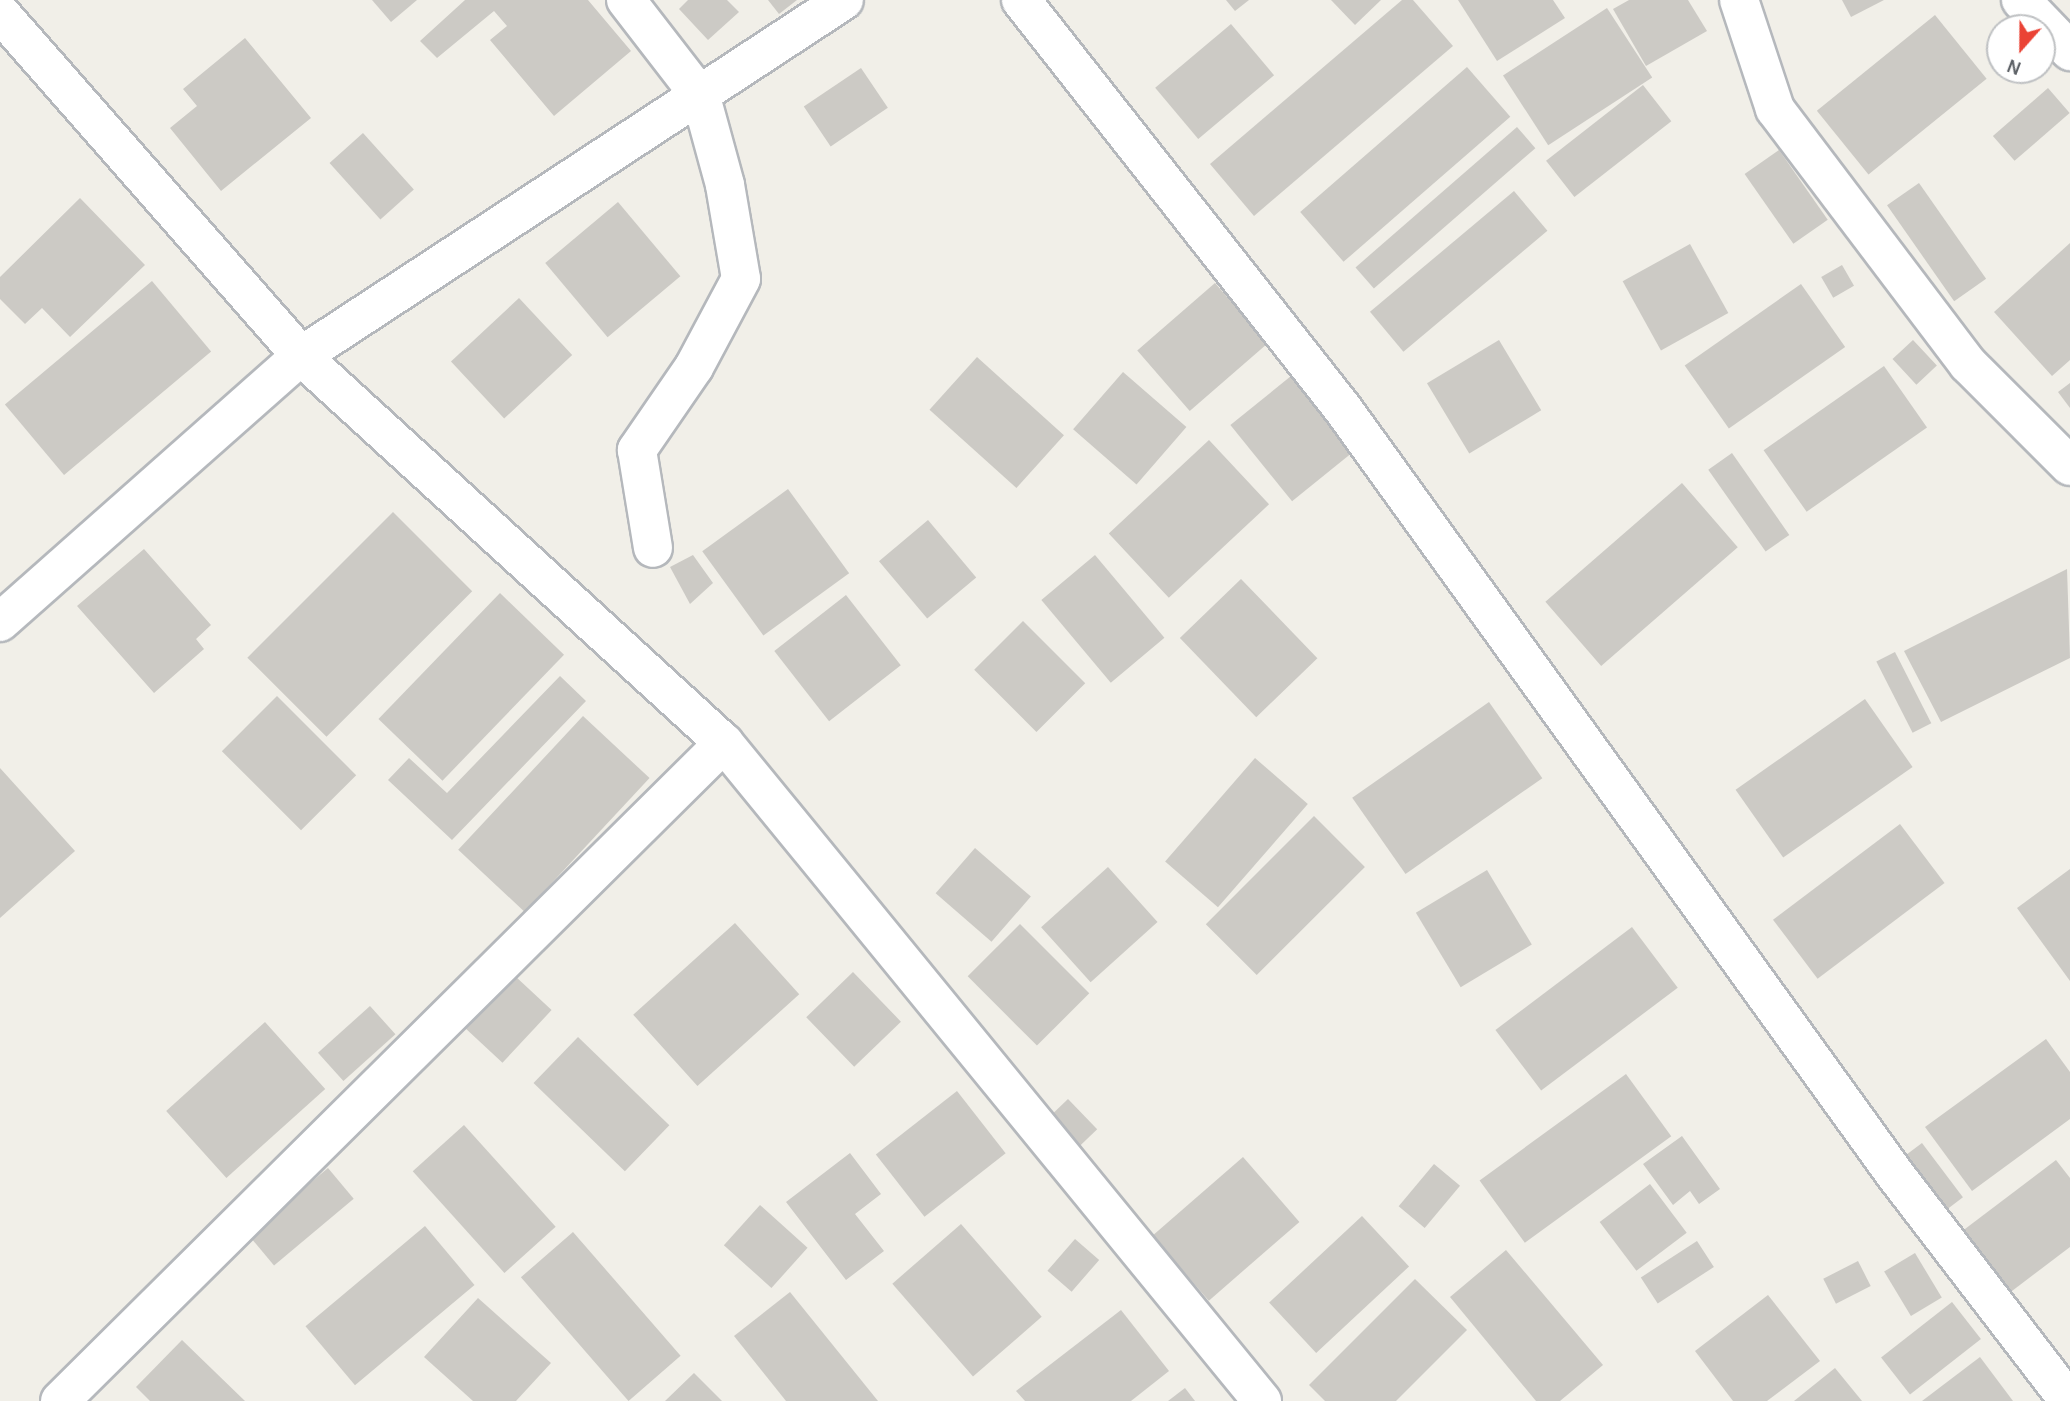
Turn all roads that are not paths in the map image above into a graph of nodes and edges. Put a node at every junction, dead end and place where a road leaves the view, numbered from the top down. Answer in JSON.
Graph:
{"nodes":[{"id":1,"x":626,"y":0,"type":"edge"},
{"id":2,"x":844,"y":0,"type":"edge"},
{"id":3,"x":1021,"y":0,"type":"edge"},
{"id":4,"x":1739,"y":0,"type":"edge"},
{"id":5,"x":2021,"y":0,"type":"edge"},
{"id":6,"x":0,"y":13,"type":"edge"},
{"id":7,"x":2070,"y":51,"type":"edge"},
{"id":8,"x":701,"y":97,"type":"junction"},
{"id":9,"x":301,"y":356,"type":"junction"},
{"id":10,"x":2070,"y":466,"type":"edge"},
{"id":11,"x":653,"y":548,"type":"dead end"},
{"id":12,"x":0,"y":622,"type":"edge"},
{"id":13,"x":724,"y":743,"type":"junction"},
{"id":14,"x":60,"y":1401,"type":"edge"},
{"id":15,"x":1262,"y":1401,"type":"edge"},
{"id":16,"x":2069,"y":1401,"type":"edge"}],
"edges":[{"from":1,"to":8,"type":"street"},
{"from":2,"to":8,"type":"street"},
{"from":3,"to":16,"type":"street"},
{"from":4,"to":10,"type":"street"},
{"from":5,"to":7,"type":"street"},
{"from":6,"to":9,"type":"street"},
{"from":8,"to":9,"type":"street"},
{"from":8,"to":11,"type":"street"},
{"from":9,"to":12,"type":"street"},
{"from":9,"to":13,"type":"street"},
{"from":13,"to":14,"type":"street"},
{"from":13,"to":15,"type":"street"}]}
